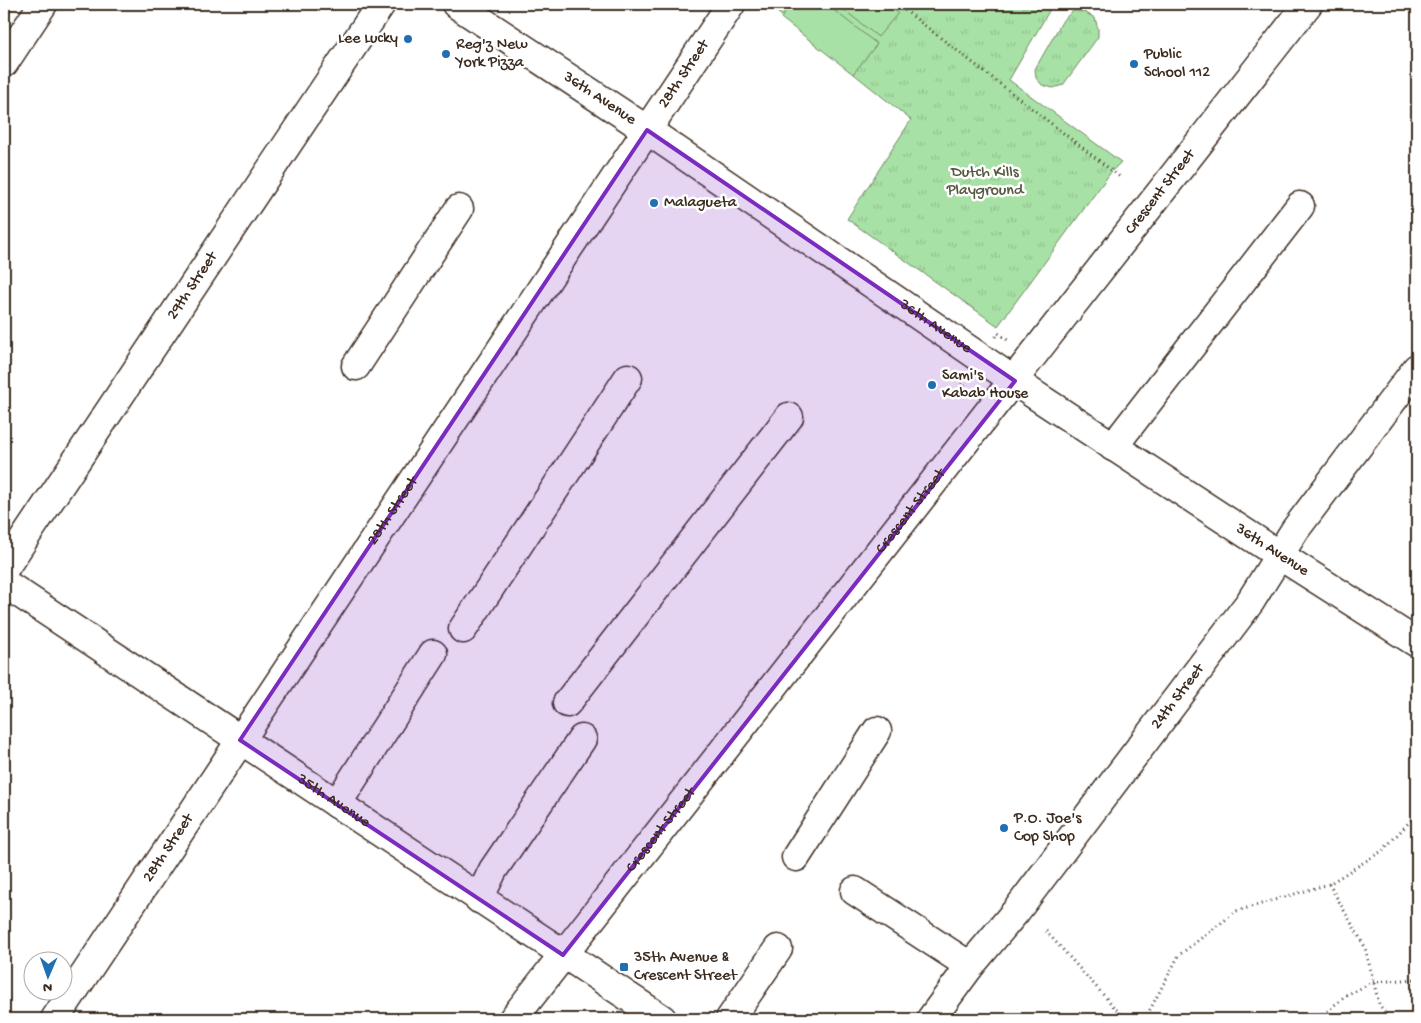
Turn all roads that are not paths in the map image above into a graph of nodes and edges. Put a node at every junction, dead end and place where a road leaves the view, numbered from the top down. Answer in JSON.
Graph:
{"nodes":[{"id":1,"x":43,"y":4,"type":"edge"},
{"id":2,"x":381,"y":4,"type":"edge"},
{"id":3,"x":456,"y":4,"type":"edge"},
{"id":4,"x":731,"y":4,"type":"edge"},
{"id":5,"x":1308,"y":4,"type":"edge"},
{"id":6,"x":4,"y":62,"type":"edge"},
{"id":7,"x":647,"y":130,"type":"junction"},
{"id":8,"x":1300,"y":206,"type":"dead end"},
{"id":9,"x":459,"y":209,"type":"dead end"},
{"id":10,"x":356,"y":366,"type":"dead end"},
{"id":11,"x":1417,"y":368,"type":"edge"},
{"id":12,"x":628,"y":378,"type":"dead end"},
{"id":13,"x":1015,"y":380,"type":"junction"},
{"id":14,"x":789,"y":417,"type":"dead end"},
{"id":15,"x":1113,"y":447,"type":"junction"},
{"id":16,"x":1279,"y":555,"type":"junction"},
{"id":17,"x":4,"y":569,"type":"edge"},
{"id":18,"x":4,"y":583,"type":"edge"},
{"id":19,"x":463,"y":629,"type":"dead end"},
{"id":20,"x":1417,"y":643,"type":"edge"},
{"id":21,"x":433,"y":654,"type":"dead end"},
{"id":22,"x":567,"y":703,"type":"dead end"},
{"id":23,"x":877,"y":731,"type":"dead end"},
{"id":24,"x":582,"y":739,"type":"dead end"},
{"id":25,"x":240,"y":740,"type":"junction"},
{"id":26,"x":337,"y":804,"type":"junction"},
{"id":27,"x":796,"y":857,"type":"dead end"},
{"id":28,"x":855,"y":891,"type":"dead end"},
{"id":29,"x":479,"y":899,"type":"junction"},
{"id":30,"x":778,"y":949,"type":"dead end"},
{"id":31,"x":563,"y":955,"type":"junction"},
{"id":32,"x":970,"y":966,"type":"junction"},
{"id":33,"x":55,"y":1019,"type":"edge"},
{"id":34,"x":513,"y":1019,"type":"edge"},
{"id":35,"x":662,"y":1019,"type":"edge"},
{"id":36,"x":730,"y":1019,"type":"edge"},
{"id":37,"x":930,"y":1019,"type":"edge"}],
"edges":[{"from":1,"to":6,"type":"street"},
{"from":2,"to":17,"type":"street","name":"29th Street"},
{"from":3,"to":7,"type":"street","name":"36th Avenue"},
{"from":4,"to":7,"type":"street","name":"28th Street"},
{"from":5,"to":13,"type":"street","name":"Crescent Street"},
{"from":7,"to":13,"type":"street","name":"36th Avenue"},
{"from":7,"to":25,"type":"street","name":"28th Street"},
{"from":8,"to":15,"type":"street"},
{"from":9,"to":10,"type":"street"},
{"from":11,"to":16,"type":"street","name":"24th Street"},
{"from":12,"to":19,"type":"street"},
{"from":13,"to":15,"type":"street","name":"36th Avenue"},
{"from":13,"to":31,"type":"street","name":"Crescent Street"},
{"from":14,"to":22,"type":"street"},
{"from":15,"to":16,"type":"street","name":"36th Avenue"},
{"from":16,"to":20,"type":"street","name":"36th Avenue"},
{"from":16,"to":32,"type":"street","name":"24th Street"},
{"from":18,"to":25,"type":"street","name":"35th Avenue"},
{"from":21,"to":26,"type":"street"},
{"from":23,"to":27,"type":"street"},
{"from":24,"to":29,"type":"street"},
{"from":25,"to":26,"type":"street","name":"35th Avenue"},
{"from":25,"to":33,"type":"street","name":"28th Street"},
{"from":26,"to":29,"type":"street","name":"35th Avenue"},
{"from":28,"to":32,"type":"street"},
{"from":29,"to":31,"type":"street","name":"35th Avenue"},
{"from":30,"to":36,"type":"street"},
{"from":31,"to":34,"type":"street","name":"Crescent Street"},
{"from":31,"to":35,"type":"street","name":"35th Avenue"},
{"from":32,"to":37,"type":"street","name":"24th Street"}]}
